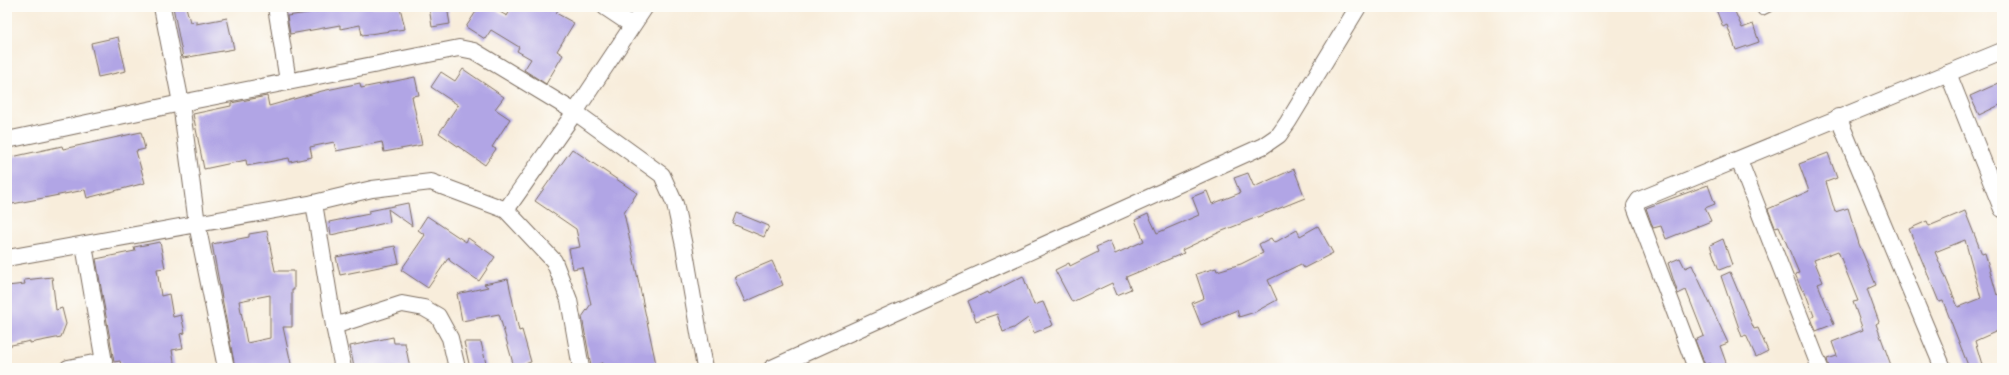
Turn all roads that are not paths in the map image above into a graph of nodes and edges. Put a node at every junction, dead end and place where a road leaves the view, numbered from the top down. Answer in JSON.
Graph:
{"nodes":[{"id":1,"x":162,"y":7,"type":"edge"},
{"id":2,"x":276,"y":7,"type":"edge"},
{"id":3,"x":605,"y":7,"type":"edge"},
{"id":4,"x":644,"y":7,"type":"edge"},
{"id":5,"x":1358,"y":7,"type":"edge"},
{"id":6,"x":1760,"y":7,"type":"edge"},
{"id":7,"x":1770,"y":7,"type":"edge"},
{"id":8,"x":632,"y":26,"type":"junction"},
{"id":9,"x":2002,"y":51,"type":"edge"},
{"id":10,"x":1948,"y":73,"type":"junction"},
{"id":11,"x":288,"y":81,"type":"junction"},
{"id":12,"x":181,"y":103,"type":"junction"},
{"id":13,"x":575,"y":112,"type":"junction"},
{"id":14,"x":1838,"y":117,"type":"junction"},
{"id":15,"x":7,"y":140,"type":"edge"},
{"id":16,"x":1739,"y":160,"type":"junction"},
{"id":17,"x":314,"y":203,"type":"junction"},
{"id":18,"x":2002,"y":209,"type":"edge"},
{"id":19,"x":506,"y":210,"type":"junction"},
{"id":20,"x":197,"y":224,"type":"junction"},
{"id":21,"x":84,"y":245,"type":"junction"},
{"id":22,"x":7,"y":258,"type":"edge"},
{"id":23,"x":334,"y":326,"type":"junction"},
{"id":24,"x":104,"y":364,"type":"edge"},
{"id":25,"x":68,"y":368,"type":"edge"},
{"id":26,"x":226,"y":368,"type":"edge"},
{"id":27,"x":343,"y":368,"type":"edge"},
{"id":28,"x":457,"y":368,"type":"edge"},
{"id":29,"x":582,"y":368,"type":"edge"},
{"id":30,"x":705,"y":368,"type":"edge"},
{"id":31,"x":772,"y":368,"type":"edge"},
{"id":32,"x":1696,"y":368,"type":"edge"},
{"id":33,"x":1820,"y":368,"type":"edge"},
{"id":34,"x":1943,"y":368,"type":"edge"}],
"edges":[{"from":1,"to":12,"type":"street"},
{"from":2,"to":11,"type":"street"},
{"from":3,"to":8,"type":"street"},
{"from":4,"to":8,"type":"street"},
{"from":5,"to":31,"type":"street"},
{"from":6,"to":7,"type":"lane"},
{"from":8,"to":13,"type":"street"},
{"from":9,"to":10,"type":"street"},
{"from":10,"to":14,"type":"street"},
{"from":10,"to":18,"type":"street"},
{"from":11,"to":12,"type":"street"},
{"from":11,"to":13,"type":"street"},
{"from":12,"to":15,"type":"street"},
{"from":12,"to":20,"type":"street"},
{"from":13,"to":19,"type":"street"},
{"from":13,"to":30,"type":"street"},
{"from":14,"to":16,"type":"street"},
{"from":14,"to":34,"type":"street"},
{"from":16,"to":32,"type":"street"},
{"from":16,"to":33,"type":"street"},
{"from":17,"to":19,"type":"street"},
{"from":17,"to":20,"type":"street"},
{"from":17,"to":23,"type":"street"},
{"from":19,"to":29,"type":"street"},
{"from":20,"to":21,"type":"street"},
{"from":20,"to":26,"type":"street"},
{"from":21,"to":22,"type":"street"},
{"from":21,"to":24,"type":"street"},
{"from":23,"to":27,"type":"street"},
{"from":23,"to":28,"type":"street"},
{"from":24,"to":25,"type":"street"}]}
